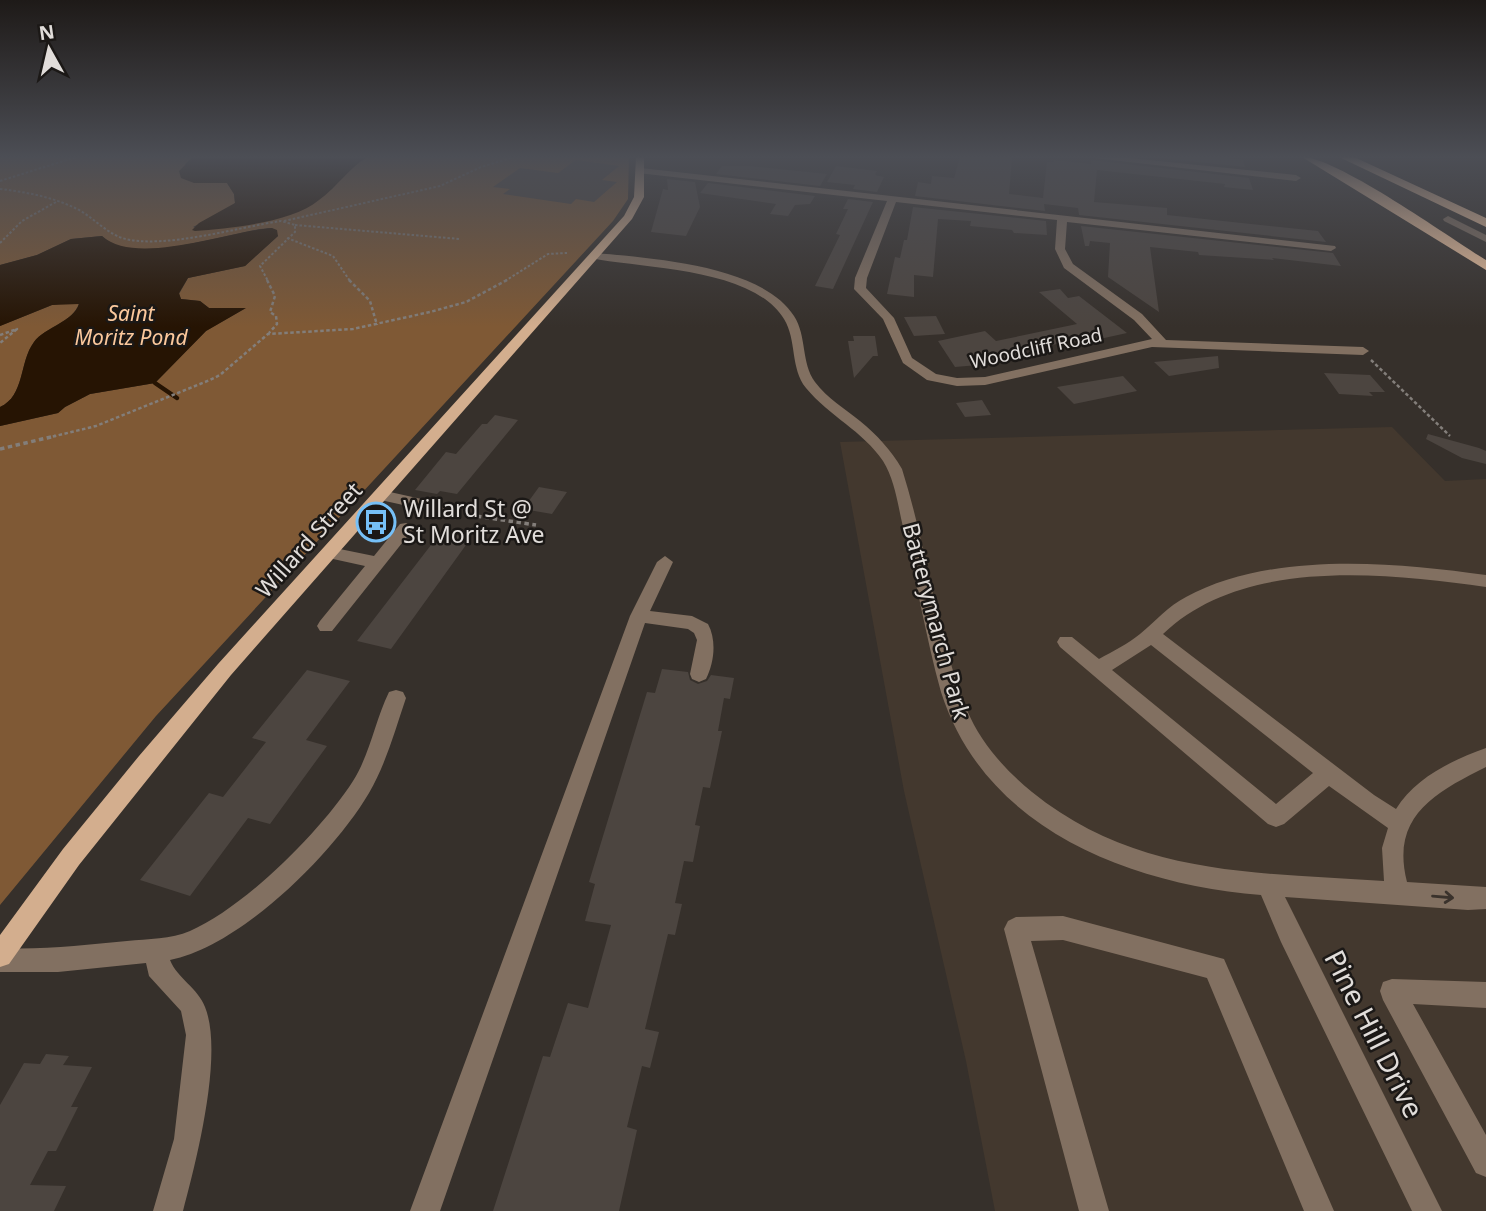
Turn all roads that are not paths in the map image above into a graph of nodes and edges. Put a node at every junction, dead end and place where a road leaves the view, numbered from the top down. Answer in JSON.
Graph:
{"nodes":[{"id":1,"x":630,"y":214,"type":"edge"},
{"id":2,"x":887,"y":214,"type":"edge"},
{"id":3,"x":1031,"y":214,"type":"edge"},
{"id":4,"x":1404,"y":214,"type":"edge"},
{"id":5,"x":1465,"y":214,"type":"edge"},
{"id":6,"x":1062,"y":217,"type":"junction"},
{"id":7,"x":1448,"y":219,"type":"dead end"},
{"id":8,"x":1486,"y":223,"type":"edge"},
{"id":9,"x":1486,"y":239,"type":"edge"},
{"id":10,"x":1331,"y":248,"type":"dead end"},
{"id":11,"x":595,"y":256,"type":"junction"},
{"id":12,"x":1486,"y":266,"type":"edge"},
{"id":13,"x":1161,"y":342,"type":"junction"},
{"id":14,"x":1363,"y":351,"type":"road end"},
{"id":15,"x":381,"y":495,"type":"junction"},
{"id":16,"x":453,"y":511,"type":"road end"},
{"id":17,"x":406,"y":528,"type":"dead end"},
{"id":18,"x":330,"y":553,"type":"junction"},
{"id":19,"x":665,"y":562,"type":"dead end"},
{"id":20,"x":378,"y":563,"type":"junction"},
{"id":21,"x":1486,"y":582,"type":"edge"},
{"id":22,"x":639,"y":616,"type":"junction"},
{"id":23,"x":326,"y":626,"type":"dead end"},
{"id":24,"x":1151,"y":635,"type":"junction"},
{"id":25,"x":1066,"y":642,"type":"dead end"},
{"id":26,"x":1098,"y":669,"type":"junction"},
{"id":27,"x":699,"y":674,"type":"dead end"},
{"id":28,"x":396,"y":698,"type":"dead end"},
{"id":29,"x":1486,"y":757,"type":"edge"},
{"id":30,"x":1329,"y":773,"type":"junction"},
{"id":31,"x":1399,"y":823,"type":"junction"},
{"id":32,"x":1268,"y":883,"type":"junction"},
{"id":33,"x":1399,"y":893,"type":"junction"},
{"id":34,"x":1486,"y":898,"type":"edge"},
{"id":35,"x":158,"y":950,"type":"junction"},
{"id":36,"x":0,"y":957,"type":"edge"},
{"id":37,"x":1486,"y":995,"type":"edge"},
{"id":38,"x":1486,"y":1163,"type":"edge"},
{"id":39,"x":169,"y":1211,"type":"edge"},
{"id":40,"x":425,"y":1211,"type":"edge"},
{"id":41,"x":1094,"y":1211,"type":"edge"},
{"id":42,"x":1319,"y":1211,"type":"edge"},
{"id":43,"x":1427,"y":1211,"type":"edge"}],
"edges":[{"from":1,"to":11,"type":"main road","name":"Willard Street"},
{"from":2,"to":13,"type":"street","name":"Woodcliff Road"},
{"from":3,"to":6,"type":"street"},
{"from":4,"to":12,"type":"highway"},
{"from":5,"to":8,"type":"highway"},
{"from":6,"to":10,"type":"street"},
{"from":6,"to":13,"type":"street"},
{"from":7,"to":9,"type":"street"},
{"from":11,"to":15,"type":"main road","name":"Willard Street"},
{"from":11,"to":32,"type":"street","name":"Batterymarch Park"},
{"from":13,"to":14,"type":"street","name":"Woodcliff Road"},
{"from":15,"to":16,"type":"street"},
{"from":15,"to":18,"type":"main road","name":"Willard Street"},
{"from":17,"to":20,"type":"street"},
{"from":18,"to":20,"type":"street"},
{"from":18,"to":36,"type":"main road","name":"Willard Street"},
{"from":19,"to":22,"type":"street"},
{"from":20,"to":23,"type":"street"},
{"from":21,"to":24,"type":"street"},
{"from":22,"to":27,"type":"street"},
{"from":22,"to":40,"type":"street"},
{"from":24,"to":26,"type":"street"},
{"from":24,"to":30,"type":"street"},
{"from":25,"to":26,"type":"street"},
{"from":26,"to":30,"type":"street"},
{"from":28,"to":35,"type":"street"},
{"from":29,"to":31,"type":"street"},
{"from":30,"to":31,"type":"street"},
{"from":31,"to":33,"type":"street"},
{"from":32,"to":33,"type":"street","name":"Batterymarch Park"},
{"from":32,"to":43,"type":"street","name":"Pine Hill Drive"},
{"from":33,"to":34,"type":"street","name":"Batterymarch Park","one_way":true},
{"from":35,"to":36,"type":"street"},
{"from":35,"to":39,"type":"street"},
{"from":37,"to":38,"type":"street"},
{"from":41,"to":42,"type":"street"}]}
